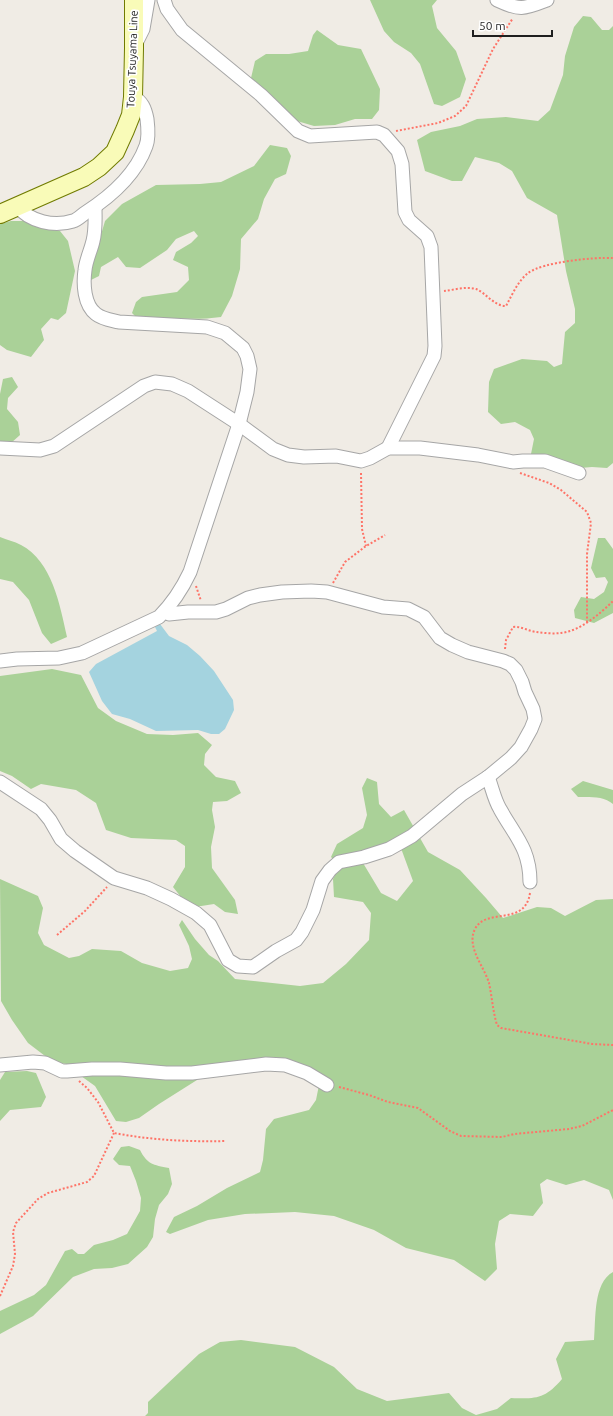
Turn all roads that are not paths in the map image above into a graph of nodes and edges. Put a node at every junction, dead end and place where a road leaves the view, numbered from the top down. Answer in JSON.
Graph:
{"nodes":[{"id":1,"x":134,"y":0,"type":"edge"},
{"id":2,"x":148,"y":0,"type":"edge"},
{"id":3,"x":164,"y":0,"type":"edge"},
{"id":4,"x":496,"y":0,"type":"edge"},
{"id":5,"x":547,"y":0,"type":"edge"},
{"id":6,"x":526,"y":5,"type":"edge"},
{"id":7,"x":134,"y":48,"type":"junction"},
{"id":8,"x":133,"y":97,"type":"junction"},
{"id":9,"x":17,"y":206,"type":"junction"},
{"id":10,"x":95,"y":207,"type":"junction"},
{"id":11,"x":0,"y":214,"type":"edge"},
{"id":12,"x":239,"y":424,"type":"junction"},
{"id":13,"x":0,"y":448,"type":"edge"},
{"id":14,"x":388,"y":448,"type":"junction"},
{"id":15,"x":579,"y":473,"type":"dead end"},
{"id":16,"x":158,"y":617,"type":"junction"},
{"id":17,"x":0,"y":662,"type":"edge"},
{"id":18,"x":488,"y":777,"type":"junction"},
{"id":19,"x":0,"y":782,"type":"edge"},
{"id":20,"x":530,"y":882,"type":"road end"},
{"id":21,"x":0,"y":1065,"type":"edge"},
{"id":22,"x":327,"y":1085,"type":"road end"}],
"edges":[{"from":1,"to":7,"type":"main road","name":"Touya Tsuyama Line"},
{"from":2,"to":7,"type":"street"},
{"from":3,"to":14,"type":"street"},
{"from":4,"to":6,"type":"street"},
{"from":5,"to":6,"type":"street"},
{"from":7,"to":8,"type":"main road","name":"Touya Tsuyama Line"},
{"from":8,"to":9,"type":"main road","name":"Touya Tsuyama Line"},
{"from":8,"to":10,"type":"street"},
{"from":9,"to":10,"type":"street"},
{"from":9,"to":11,"type":"main road","name":"Touya Tsuyama Line"},
{"from":10,"to":12,"type":"street"},
{"from":12,"to":13,"type":"street"},
{"from":12,"to":14,"type":"street"},
{"from":12,"to":16,"type":"street"},
{"from":14,"to":15,"type":"street"},
{"from":16,"to":17,"type":"street"},
{"from":16,"to":18,"type":"street"},
{"from":18,"to":19,"type":"street"},
{"from":18,"to":20,"type":"street"},
{"from":21,"to":22,"type":"street"}]}
